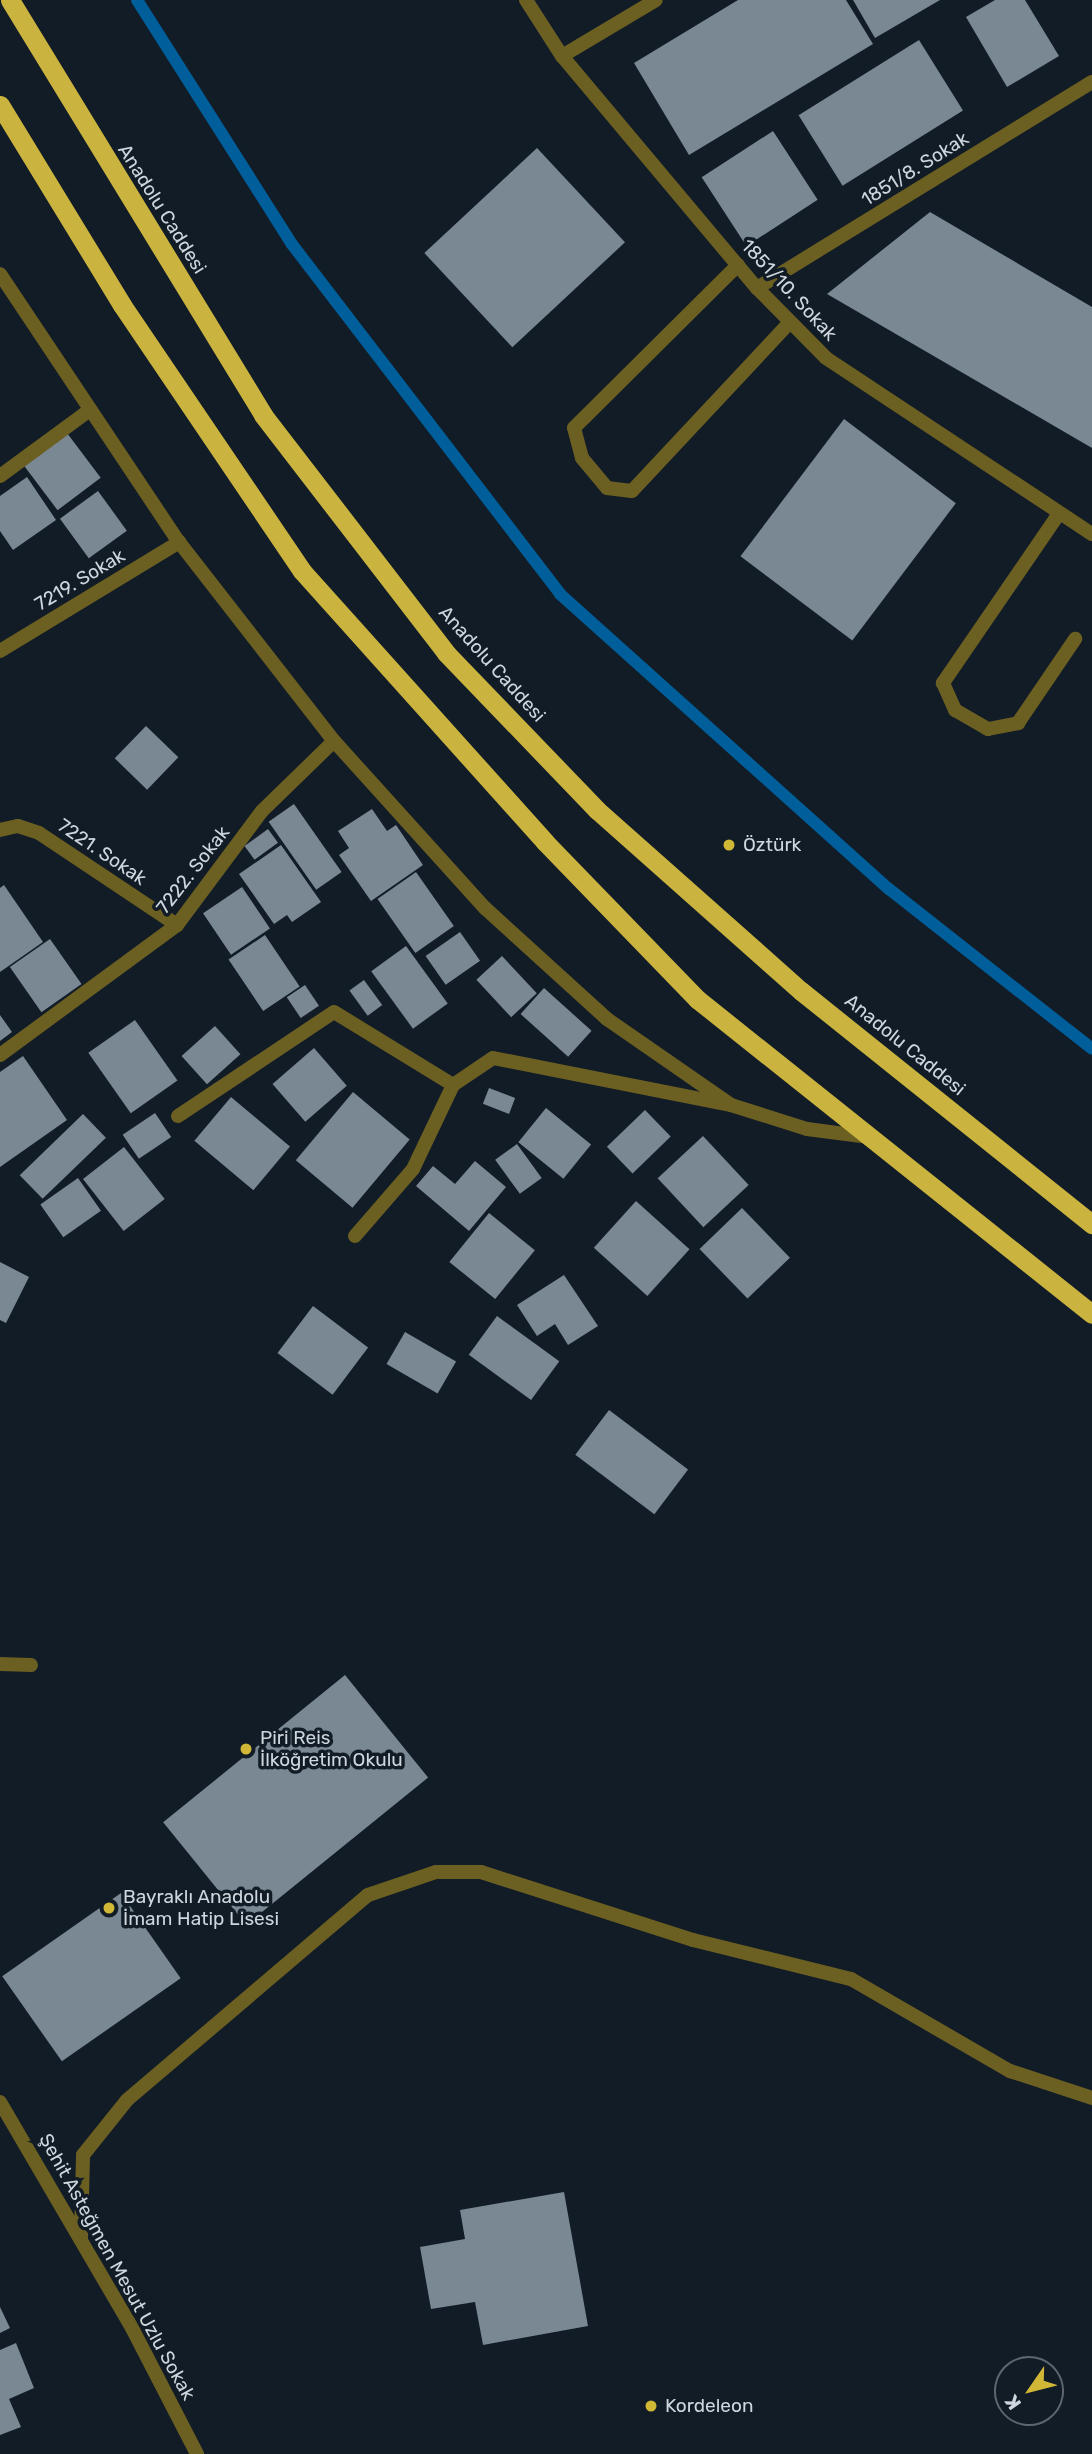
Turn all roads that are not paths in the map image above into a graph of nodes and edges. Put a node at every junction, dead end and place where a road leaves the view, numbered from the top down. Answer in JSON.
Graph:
{"nodes":[{"id":1,"x":10,"y":0,"type":"edge"},
{"id":2,"x":526,"y":0,"type":"edge"},
{"id":3,"x":656,"y":0,"type":"edge"},
{"id":4,"x":562,"y":56,"type":"junction"},
{"id":5,"x":1092,"y":82,"type":"edge"},
{"id":6,"x":0,"y":104,"type":"edge"},
{"id":7,"x":738,"y":265,"type":"junction"},
{"id":8,"x":0,"y":274,"type":"edge"},
{"id":9,"x":757,"y":288,"type":"junction"},
{"id":10,"x":790,"y":322,"type":"junction"},
{"id":11,"x":90,"y":410,"type":"junction"},
{"id":12,"x":0,"y":476,"type":"edge"},
{"id":13,"x":1058,"y":515,"type":"junction"},
{"id":14,"x":1092,"y":534,"type":"edge"},
{"id":15,"x":179,"y":542,"type":"junction"},
{"id":16,"x":1075,"y":639,"type":"dead end"},
{"id":17,"x":0,"y":651,"type":"edge"},
{"id":18,"x":334,"y":741,"type":"junction"},
{"id":19,"x":0,"y":830,"type":"edge"},
{"id":20,"x":177,"y":925,"type":"junction"},
{"id":21,"x":0,"y":1055,"type":"edge"},
{"id":22,"x":453,"y":1085,"type":"junction"},
{"id":23,"x":732,"y":1105,"type":"junction"},
{"id":24,"x":178,"y":1116,"type":"dead end"},
{"id":25,"x":873,"y":1138,"type":"junction"},
{"id":26,"x":1092,"y":1224,"type":"edge"},
{"id":27,"x":355,"y":1236,"type":"dead end"},
{"id":28,"x":1092,"y":1314,"type":"edge"},
{"id":29,"x":0,"y":1664,"type":"edge"},
{"id":30,"x":31,"y":1665,"type":"dead end"},
{"id":31,"x":1092,"y":2098,"type":"edge"},
{"id":32,"x":0,"y":2102,"type":"edge"},
{"id":33,"x":81,"y":2238,"type":"junction"},
{"id":34,"x":197,"y":2454,"type":"edge"}],
"edges":[{"from":1,"to":26,"type":"highway","name":"Anadolu Caddesi"},
{"from":2,"to":4,"type":"street","name":"1851/10. Sokak"},
{"from":3,"to":4,"type":"street"},
{"from":4,"to":7,"type":"street","name":"1851/10. Sokak"},
{"from":5,"to":9,"type":"street","name":"1851/8. Sokak"},
{"from":6,"to":25,"type":"highway"},
{"from":7,"to":9,"type":"street","name":"1851/10. Sokak"},
{"from":7,"to":10,"type":"street"},
{"from":8,"to":11,"type":"street"},
{"from":9,"to":10,"type":"street","name":"1851/10. Sokak"},
{"from":10,"to":13,"type":"street","name":"1851/10. Sokak"},
{"from":11,"to":12,"type":"street"},
{"from":11,"to":15,"type":"street"},
{"from":13,"to":14,"type":"street","name":"1851/10. Sokak"},
{"from":13,"to":16,"type":"street"},
{"from":15,"to":17,"type":"street","name":"7219. Sokak"},
{"from":15,"to":18,"type":"street"},
{"from":18,"to":20,"type":"street","name":"7222. Sokak"},
{"from":18,"to":23,"type":"street"},
{"from":19,"to":20,"type":"street","name":"7221. Sokak"},
{"from":20,"to":21,"type":"street","name":"7222. Sokak"},
{"from":22,"to":23,"type":"street"},
{"from":22,"to":24,"type":"street"},
{"from":22,"to":27,"type":"street"},
{"from":23,"to":25,"type":"street"},
{"from":25,"to":28,"type":"highway"},
{"from":29,"to":30,"type":"street"},
{"from":31,"to":33,"type":"street"},
{"from":32,"to":33,"type":"street","name":"Şehit Asteğmen Mesut Uzlu Sokak"},
{"from":33,"to":34,"type":"street","name":"Şehit Asteğmen Mesut Uzlu Sokak"}]}
